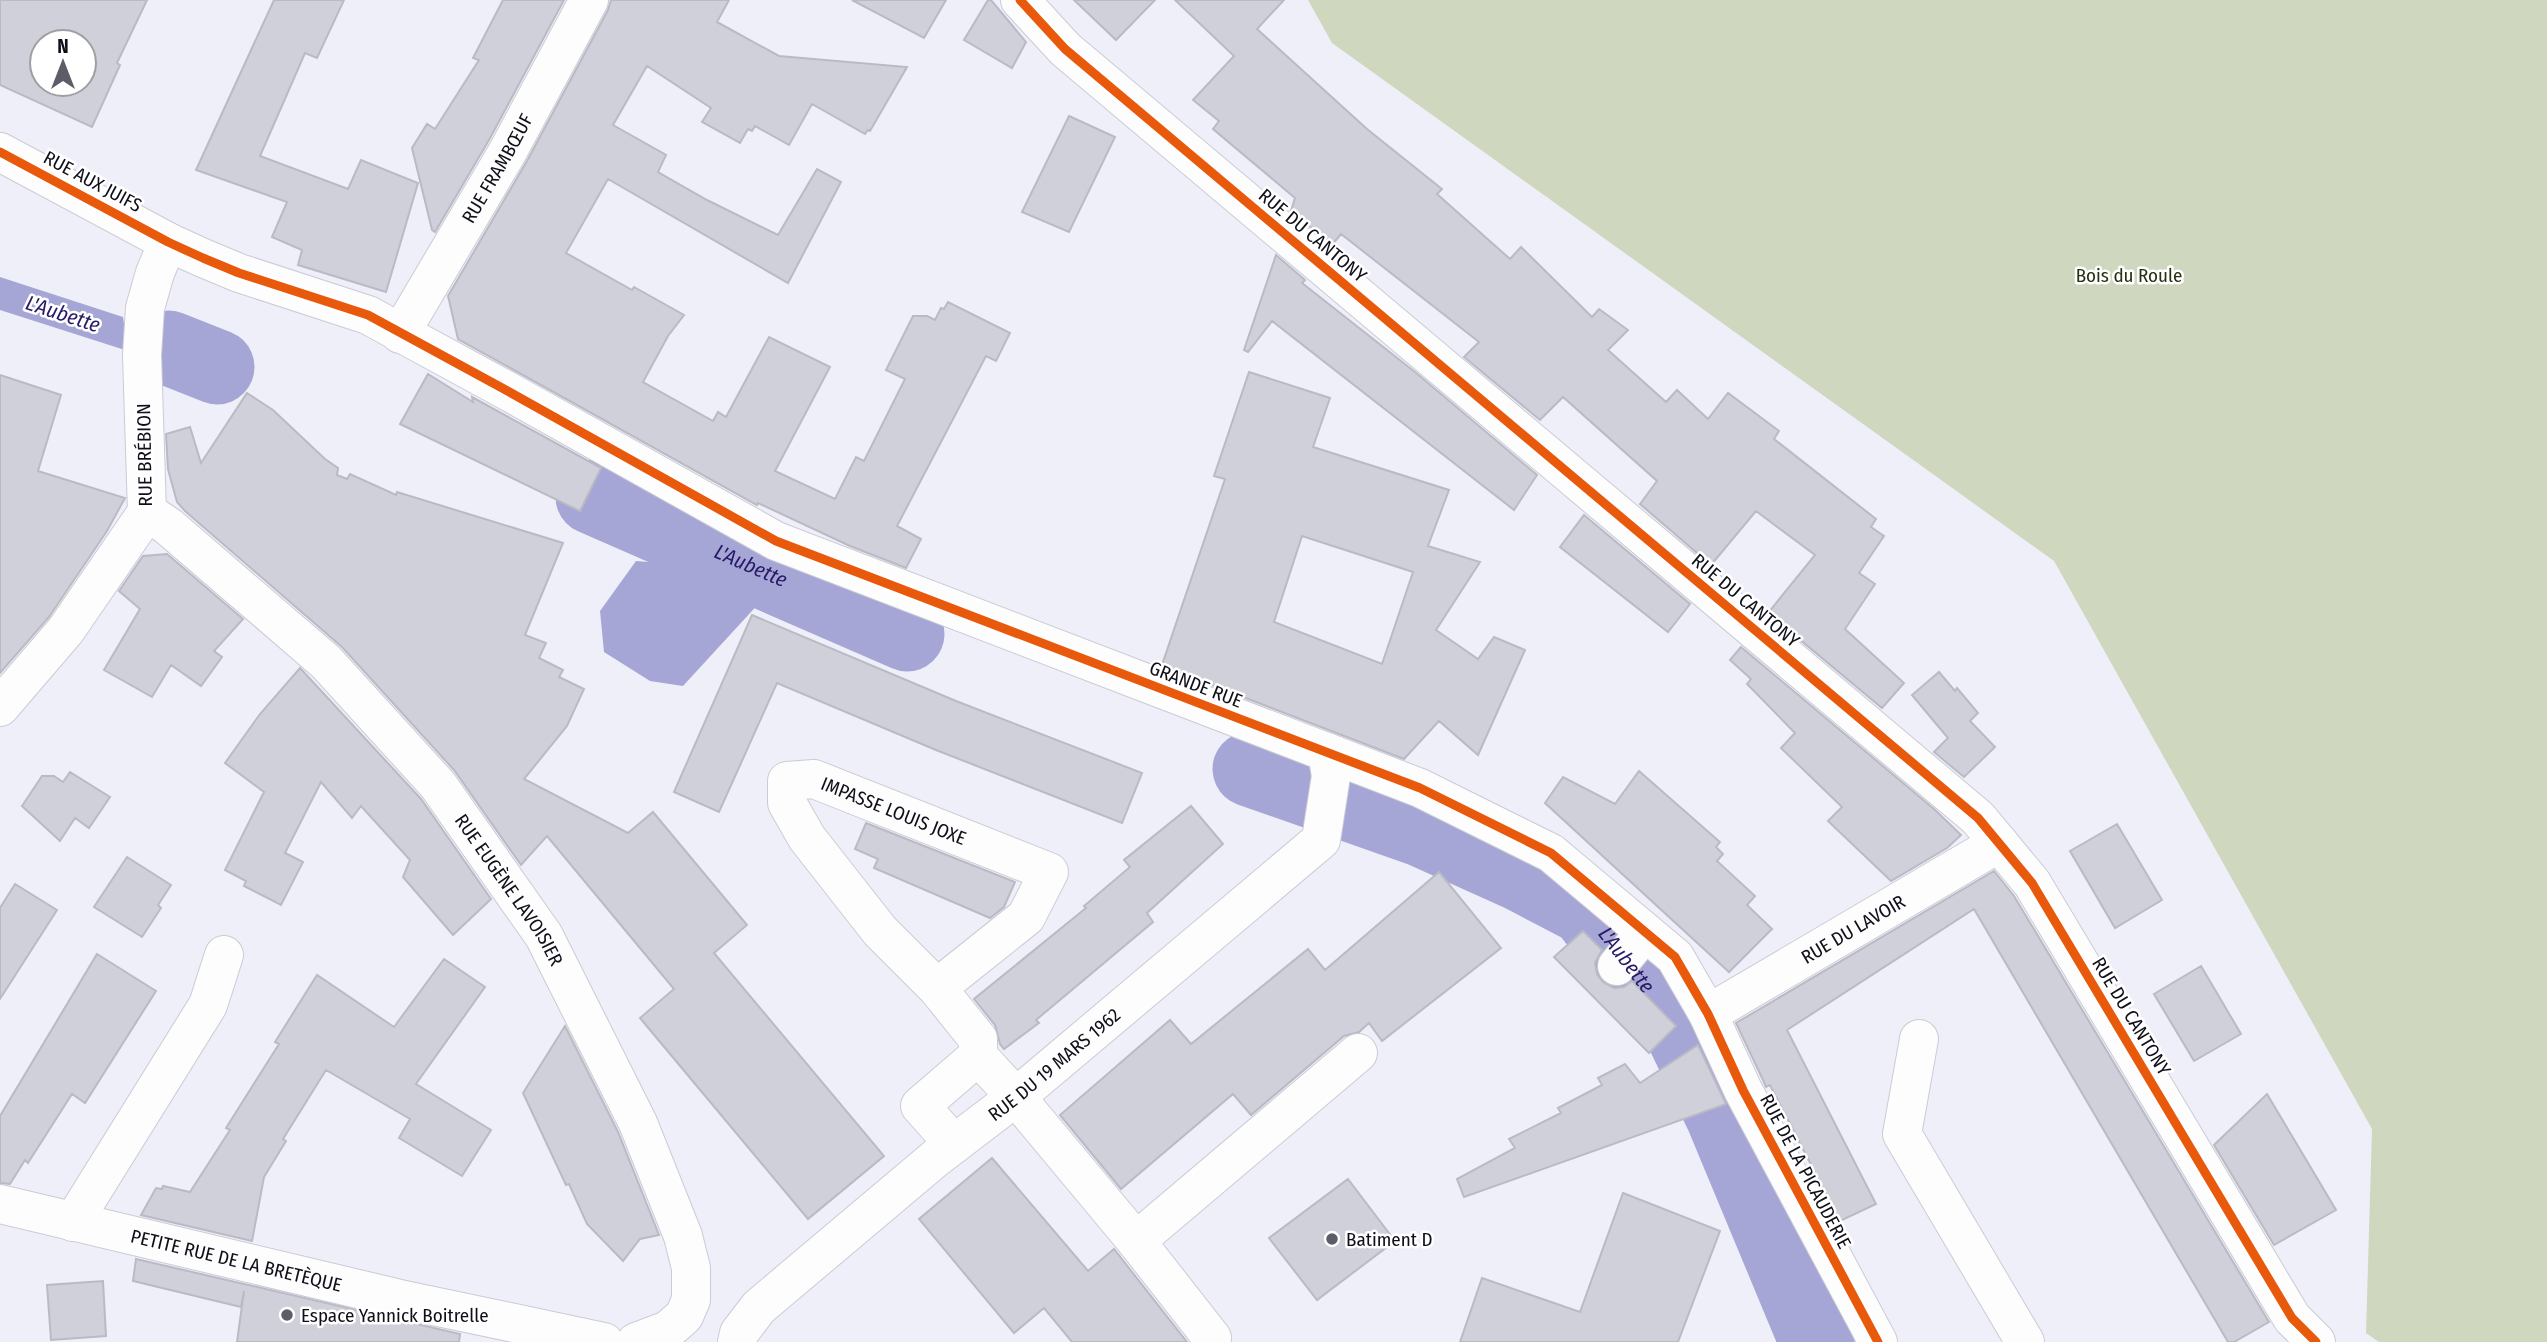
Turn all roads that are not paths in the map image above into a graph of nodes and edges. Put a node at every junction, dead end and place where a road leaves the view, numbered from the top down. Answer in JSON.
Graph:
{"nodes":[{"id":1,"x":589,"y":0,"type":"edge"},
{"id":2,"x":1020,"y":0,"type":"edge"},
{"id":3,"x":0,"y":152,"type":"edge"},
{"id":4,"x":168,"y":242,"type":"junction"},
{"id":5,"x":400,"y":334,"type":"junction"},
{"id":6,"x":147,"y":512,"type":"junction"},
{"id":7,"x":0,"y":707,"type":"edge"},
{"id":8,"x":1329,"y":764,"type":"junction"},
{"id":9,"x":1999,"y":843,"type":"junction"},
{"id":10,"x":1645,"y":932,"type":"junction"},
{"id":11,"x":224,"y":955,"type":"dead end"},
{"id":12,"x":1617,"y":966,"type":"dead end"},
{"id":13,"x":937,"y":988,"type":"junction"},
{"id":14,"x":1708,"y":1014,"type":"junction"},
{"id":15,"x":1919,"y":1039,"type":"dead end"},
{"id":16,"x":1358,"y":1053,"type":"dead end"},
{"id":17,"x":978,"y":1056,"type":"junction"},
{"id":18,"x":1016,"y":1097,"type":"junction"},
{"id":19,"x":954,"y":1144,"type":"junction"},
{"id":20,"x":0,"y":1204,"type":"edge"},
{"id":21,"x":73,"y":1222,"type":"junction"},
{"id":22,"x":1136,"y":1241,"type":"junction"},
{"id":23,"x":1212,"y":1338,"type":"dead end"},
{"id":24,"x":749,"y":1339,"type":"edge"},
{"id":25,"x":2312,"y":1341,"type":"edge"},
{"id":26,"x":604,"y":1342,"type":"edge"},
{"id":27,"x":636,"y":1342,"type":"edge"},
{"id":28,"x":1878,"y":1342,"type":"edge"},
{"id":29,"x":2025,"y":1342,"type":"edge"}],
"edges":[{"from":1,"to":5,"type":"street","name":"RUE FRAMBŒUF"},
{"from":2,"to":9,"type":"street","name":"RUE DU CANTONY"},
{"from":3,"to":4,"type":"street","name":"RUE AUX JUIFS"},
{"from":4,"to":5,"type":"street","name":"RUE AUX JUIFS"},
{"from":4,"to":6,"type":"street","name":"RUE BRÉBION"},
{"from":5,"to":8,"type":"street","name":"GRANDE RUE"},
{"from":6,"to":7,"type":"street","name":"RUE BRÉBION"},
{"from":6,"to":27,"type":"street","name":"RUE EUGÈNE LAVOISIER"},
{"from":8,"to":10,"type":"street","name":"GRANDE RUE"},
{"from":8,"to":18,"type":"street","name":"RUE DU 19 MARS 1962"},
{"from":9,"to":14,"type":"street","name":"RUE DU LAVOIR"},
{"from":9,"to":25,"type":"street","name":"RUE DU CANTONY"},
{"from":10,"to":12,"type":"street"},
{"from":10,"to":14,"type":"street","name":"GRANDE RUE"},
{"from":11,"to":21,"type":"street"},
{"from":13,"to":13,"type":"street","name":"IMPASSE LOUIS JOXE"},
{"from":13,"to":17,"type":"street","name":"IMPASSE LOUIS JOXE"},
{"from":14,"to":28,"type":"street","name":"RUE DE LA PICAUDERIE"},
{"from":15,"to":29,"type":"street"},
{"from":16,"to":22,"type":"street"},
{"from":17,"to":18,"type":"street","name":"IMPASSE LOUIS JOXE"},
{"from":17,"to":19,"type":"street"},
{"from":18,"to":19,"type":"street","name":"RUE DU 19 MARS 1962"},
{"from":18,"to":22,"type":"street","name":"IMPASSE LOUIS JOXE"},
{"from":19,"to":24,"type":"street","name":"RUE DU 19 MARS 1962"},
{"from":20,"to":21,"type":"street","name":"PETITE RUE DE LA BRETÈQUE"},
{"from":21,"to":26,"type":"street","name":"PETITE RUE DE LA BRETÈQUE"},
{"from":22,"to":23,"type":"street","name":"IMPASSE LOUIS JOXE"}]}
